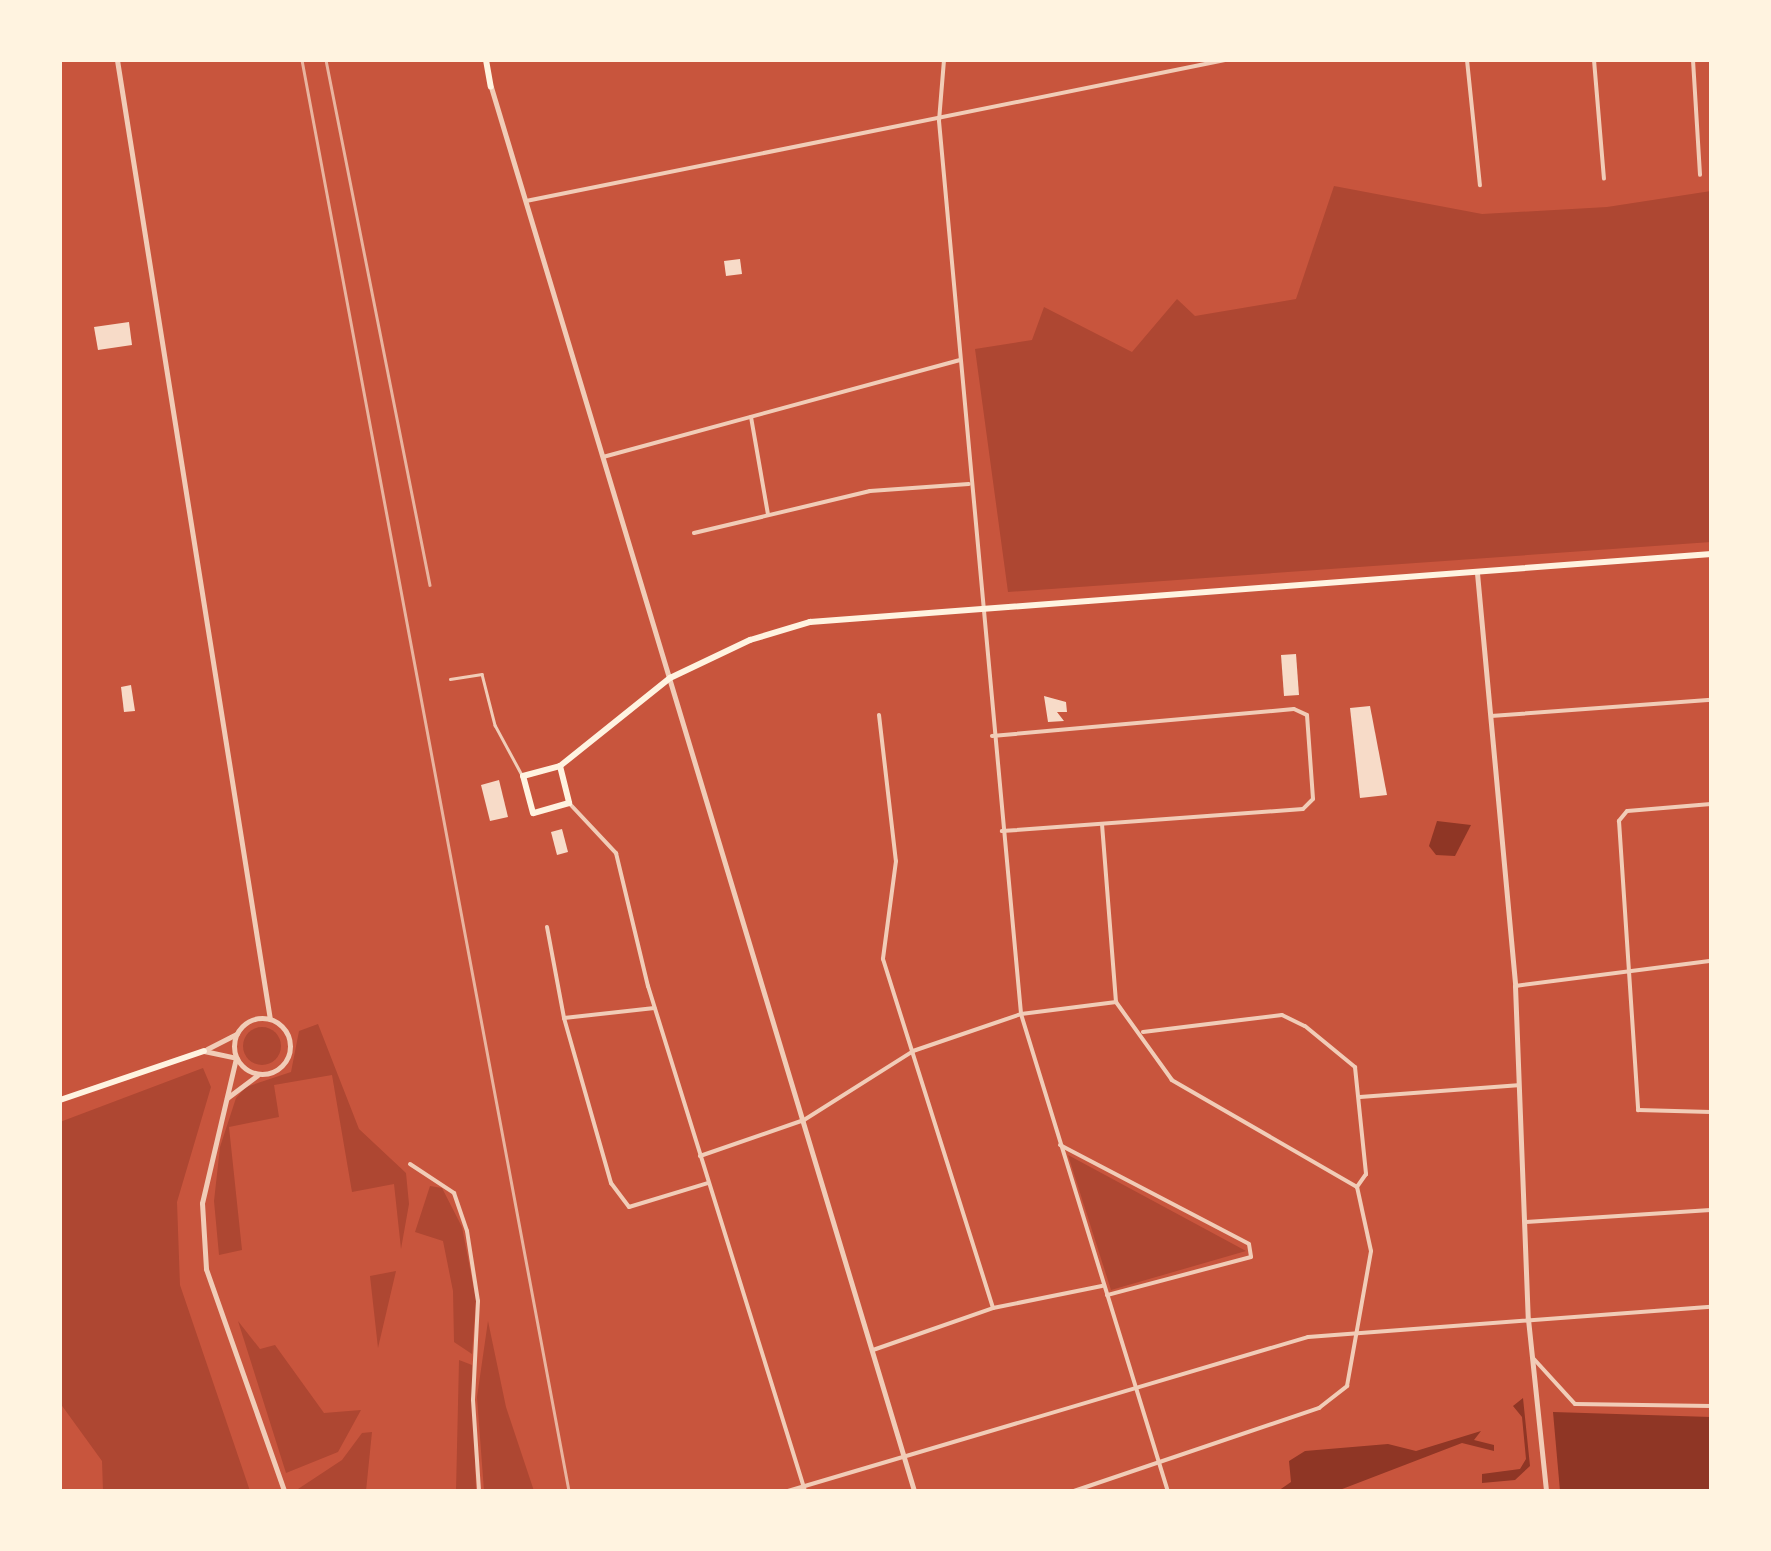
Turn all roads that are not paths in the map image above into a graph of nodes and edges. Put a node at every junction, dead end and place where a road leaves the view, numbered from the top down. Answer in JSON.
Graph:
{"nodes":[{"id":1,"x":117,"y":60,"type":"edge"},
{"id":2,"x":484,"y":60,"type":"edge"},
{"id":3,"x":944,"y":60,"type":"edge"},
{"id":4,"x":1225,"y":60,"type":"edge"},
{"id":5,"x":1466,"y":60,"type":"edge"},
{"id":6,"x":1594,"y":60,"type":"edge"},
{"id":7,"x":1694,"y":60,"type":"edge"},
{"id":8,"x":492,"y":87,"type":"joint"},
{"id":9,"x":939,"y":120,"type":"junction"},
{"id":10,"x":1700,"y":175,"type":"dead end"},
{"id":11,"x":1604,"y":178,"type":"dead end"},
{"id":12,"x":1480,"y":185,"type":"dead end"},
{"id":13,"x":526,"y":201,"type":"junction"},
{"id":14,"x":959,"y":360,"type":"junction"},
{"id":15,"x":751,"y":417,"type":"junction"},
{"id":16,"x":604,"y":457,"type":"junction"},
{"id":17,"x":969,"y":484,"type":"junction"},
{"id":18,"x":768,"y":514,"type":"junction"},
{"id":19,"x":694,"y":534,"type":"dead end"},
{"id":20,"x":1711,"y":554,"type":"edge"},
{"id":21,"x":1477,"y":572,"type":"junction"},
{"id":22,"x":980,"y":612,"type":"junction"},
{"id":23,"x":670,"y":678,"type":"junction"},
{"id":24,"x":450,"y":679,"type":"dead end"},
{"id":25,"x":1711,"y":700,"type":"edge"},
{"id":26,"x":879,"y":715,"type":"dead end"},
{"id":27,"x":1490,"y":716,"type":"junction"},
{"id":28,"x":992,"y":736,"type":"junction"},
{"id":29,"x":560,"y":766,"type":"junction"},
{"id":30,"x":523,"y":776,"type":"junction"},
{"id":31,"x":569,"y":804,"type":"junction"},
{"id":32,"x":1711,"y":804,"type":"edge"},
{"id":33,"x":1102,"y":826,"type":"junction"},
{"id":34,"x":1002,"y":831,"type":"junction"},
{"id":35,"x":547,"y":927,"type":"dead end"},
{"id":36,"x":1711,"y":962,"type":"edge"},
{"id":37,"x":1626,"y":972,"type":"junction"},
{"id":38,"x":1514,"y":986,"type":"junction"},
{"id":39,"x":1116,"y":1002,"type":"junction"},
{"id":40,"x":654,"y":1008,"type":"junction"},
{"id":41,"x":1022,"y":1014,"type":"junction"},
{"id":42,"x":564,"y":1018,"type":"junction"},
{"id":43,"x":270,"y":1019,"type":"junction"},
{"id":44,"x":1143,"y":1032,"type":"junction"},
{"id":45,"x":236,"y":1034,"type":"junction"},
{"id":46,"x":204,"y":1050,"type":"junction"},
{"id":47,"x":913,"y":1051,"type":"junction"},
{"id":48,"x":236,"y":1058,"type":"junction"},
{"id":49,"x":261,"y":1074,"type":"junction"},
{"id":50,"x":1518,"y":1085,"type":"junction"},
{"id":51,"x":1360,"y":1098,"type":"junction"},
{"id":52,"x":60,"y":1100,"type":"edge"},
{"id":53,"x":223,"y":1105,"type":"junction"},
{"id":54,"x":1711,"y":1112,"type":"edge"},
{"id":55,"x":804,"y":1120,"type":"junction"},
{"id":56,"x":1060,"y":1145,"type":"junction"},
{"id":57,"x":700,"y":1156,"type":"junction"},
{"id":58,"x":410,"y":1164,"type":"dead end"},
{"id":59,"x":708,"y":1183,"type":"junction"},
{"id":60,"x":1357,"y":1187,"type":"junction"},
{"id":61,"x":1711,"y":1210,"type":"edge"},
{"id":62,"x":1523,"y":1222,"type":"junction"},
{"id":63,"x":1102,"y":1286,"type":"junction"},
{"id":64,"x":1104,"y":1295,"type":"junction"},
{"id":65,"x":1711,"y":1306,"type":"edge"},
{"id":66,"x":994,"y":1308,"type":"junction"},
{"id":67,"x":1528,"y":1318,"type":"junction"},
{"id":68,"x":1356,"y":1330,"type":"junction"},
{"id":69,"x":873,"y":1350,"type":"junction"},
{"id":70,"x":1531,"y":1356,"type":"junction"},
{"id":71,"x":1135,"y":1388,"type":"junction"},
{"id":72,"x":1711,"y":1406,"type":"edge"},
{"id":73,"x":904,"y":1457,"type":"junction"},
{"id":74,"x":1158,"y":1466,"type":"junction"},
{"id":75,"x":804,"y":1488,"type":"edge"},
{"id":76,"x":284,"y":1491,"type":"edge"},
{"id":77,"x":479,"y":1491,"type":"edge"},
{"id":78,"x":788,"y":1491,"type":"edge"},
{"id":79,"x":914,"y":1491,"type":"edge"},
{"id":80,"x":1074,"y":1491,"type":"edge"},
{"id":81,"x":1168,"y":1491,"type":"edge"},
{"id":82,"x":1546,"y":1491,"type":"edge"}],
"edges":[{"from":1,"to":43,"type":"street"},
{"from":2,"to":8,"type":"main road"},
{"from":3,"to":9,"type":"street"},
{"from":4,"to":9,"type":"street"},
{"from":5,"to":12,"type":"street"},
{"from":6,"to":11,"type":"street"},
{"from":7,"to":10,"type":"street"},
{"from":8,"to":13,"type":"street"},
{"from":9,"to":13,"type":"street"},
{"from":9,"to":14,"type":"street"},
{"from":13,"to":16,"type":"street"},
{"from":14,"to":15,"type":"street"},
{"from":14,"to":17,"type":"street"},
{"from":15,"to":16,"type":"street"},
{"from":15,"to":18,"type":"street"},
{"from":16,"to":23,"type":"street"},
{"from":17,"to":18,"type":"street"},
{"from":17,"to":22,"type":"street"},
{"from":18,"to":19,"type":"street"},
{"from":20,"to":21,"type":"main road"},
{"from":21,"to":22,"type":"main road"},
{"from":21,"to":27,"type":"street"},
{"from":22,"to":23,"type":"main road"},
{"from":22,"to":28,"type":"street"},
{"from":23,"to":29,"type":"main road"},
{"from":23,"to":55,"type":"street"},
{"from":24,"to":30,"type":"lane"},
{"from":25,"to":27,"type":"street"},
{"from":26,"to":47,"type":"street"},
{"from":27,"to":38,"type":"street"},
{"from":28,"to":33,"type":"street"},
{"from":28,"to":34,"type":"street"},
{"from":29,"to":30,"type":"main road"},
{"from":29,"to":31,"type":"main road"},
{"from":30,"to":31,"type":"main road"},
{"from":31,"to":40,"type":"street"},
{"from":32,"to":37,"type":"street"},
{"from":33,"to":34,"type":"street"},
{"from":33,"to":39,"type":"street"},
{"from":34,"to":41,"type":"street"},
{"from":35,"to":42,"type":"street"},
{"from":36,"to":37,"type":"street"},
{"from":37,"to":38,"type":"street"},
{"from":37,"to":54,"type":"street"},
{"from":38,"to":50,"type":"street"},
{"from":39,"to":41,"type":"street"},
{"from":39,"to":44,"type":"street"},
{"from":40,"to":42,"type":"street"},
{"from":40,"to":57,"type":"street"},
{"from":41,"to":47,"type":"street"},
{"from":41,"to":56,"type":"street"},
{"from":42,"to":59,"type":"street"},
{"from":43,"to":45,"type":"street"},
{"from":43,"to":49,"type":"street"},
{"from":44,"to":51,"type":"street"},
{"from":44,"to":60,"type":"street"},
{"from":45,"to":46,"type":"street"},
{"from":45,"to":48,"type":"street"},
{"from":46,"to":48,"type":"street"},
{"from":46,"to":52,"type":"main road"},
{"from":47,"to":55,"type":"street"},
{"from":47,"to":66,"type":"street"},
{"from":48,"to":49,"type":"street"},
{"from":48,"to":53,"type":"street"},
{"from":49,"to":53,"type":"street"},
{"from":50,"to":51,"type":"street"},
{"from":50,"to":62,"type":"street"},
{"from":51,"to":60,"type":"street"},
{"from":53,"to":76,"type":"street"},
{"from":55,"to":57,"type":"street"},
{"from":55,"to":69,"type":"street"},
{"from":56,"to":63,"type":"street"},
{"from":56,"to":64,"type":"street"},
{"from":57,"to":59,"type":"street"},
{"from":58,"to":77,"type":"street"},
{"from":59,"to":75,"type":"street"},
{"from":60,"to":68,"type":"street"},
{"from":61,"to":62,"type":"street"},
{"from":62,"to":67,"type":"street"},
{"from":63,"to":64,"type":"street"},
{"from":63,"to":66,"type":"street"},
{"from":64,"to":71,"type":"street"},
{"from":65,"to":67,"type":"street"},
{"from":66,"to":69,"type":"street"},
{"from":67,"to":68,"type":"street"},
{"from":67,"to":70,"type":"street"},
{"from":68,"to":71,"type":"street"},
{"from":68,"to":74,"type":"street"},
{"from":69,"to":73,"type":"street"},
{"from":70,"to":72,"type":"street"},
{"from":70,"to":82,"type":"street"},
{"from":71,"to":73,"type":"street"},
{"from":71,"to":74,"type":"street"},
{"from":73,"to":75,"type":"street"},
{"from":73,"to":79,"type":"street"},
{"from":74,"to":80,"type":"street"},
{"from":74,"to":81,"type":"street"},
{"from":75,"to":78,"type":"street"}]}
